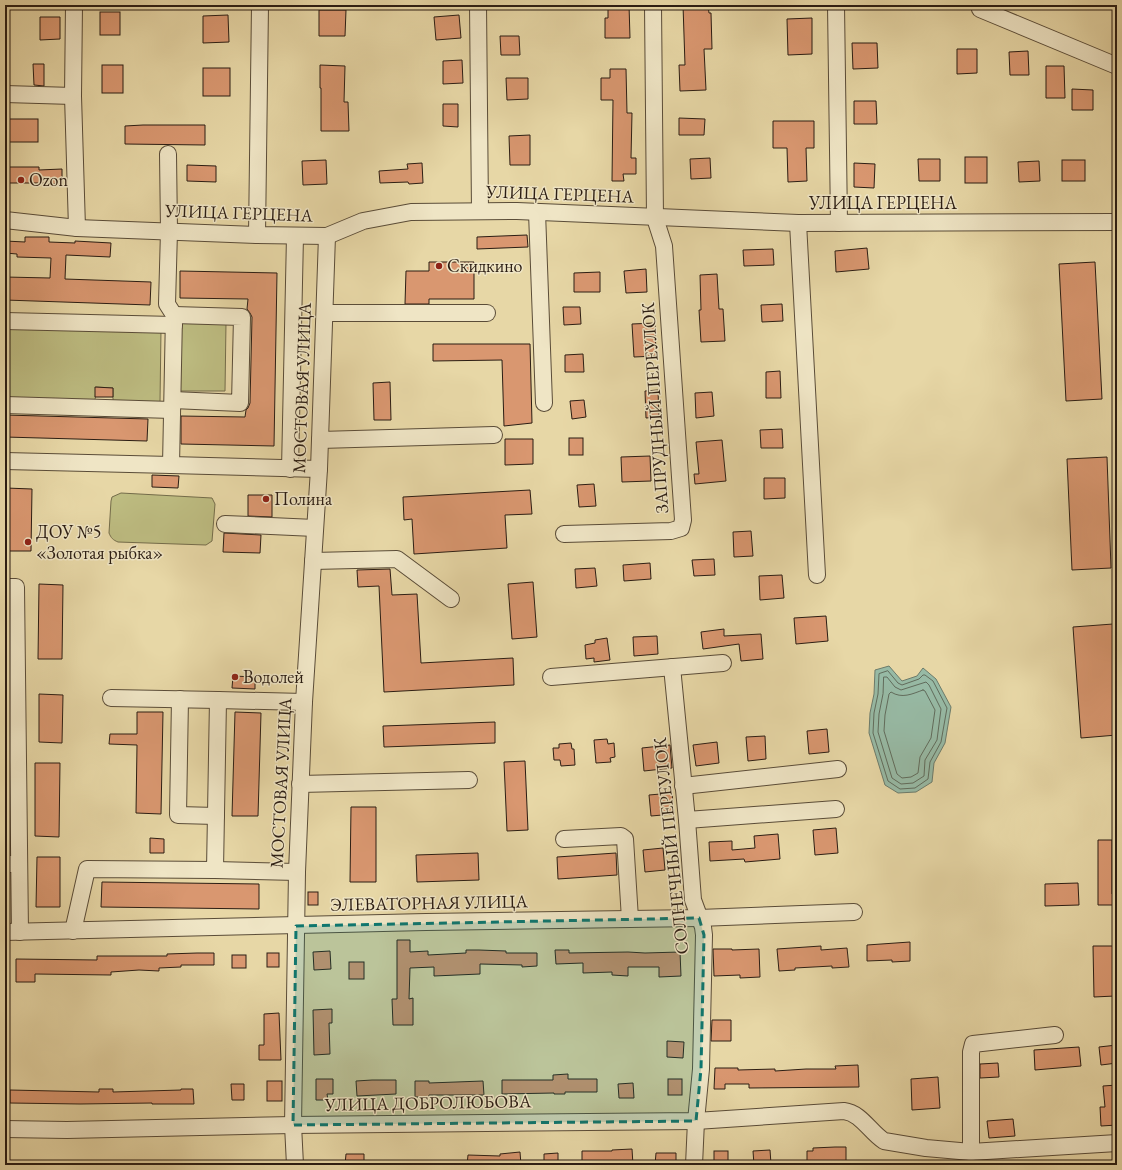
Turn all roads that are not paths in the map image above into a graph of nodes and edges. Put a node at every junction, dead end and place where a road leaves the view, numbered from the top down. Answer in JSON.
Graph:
{"nodes":[{"id":1,"x":74,"y":5,"type":"edge"},
{"id":2,"x":260,"y":5,"type":"edge"},
{"id":3,"x":478,"y":5,"type":"edge"},
{"id":4,"x":653,"y":5,"type":"edge"},
{"id":5,"x":836,"y":5,"type":"edge"},
{"id":6,"x":980,"y":9,"type":"dead end"},
{"id":7,"x":1117,"y":66,"type":"edge"},
{"id":8,"x":5,"y":94,"type":"edge"},
{"id":9,"x":73,"y":96,"type":"junction"},
{"id":10,"x":168,"y":154,"type":"dead end"},
{"id":11,"x":480,"y":210,"type":"junction"},
{"id":12,"x":537,"y":212,"type":"junction"},
{"id":13,"x":655,"y":218,"type":"junction"},
{"id":14,"x":5,"y":220,"type":"edge"},
{"id":15,"x":1117,"y":222,"type":"edge"},
{"id":16,"x":798,"y":223,"type":"junction"},
{"id":17,"x":840,"y":224,"type":"junction"},
{"id":18,"x":77,"y":228,"type":"junction"},
{"id":19,"x":169,"y":231,"type":"junction"},
{"id":20,"x":257,"y":235,"type":"junction"},
{"id":21,"x":295,"y":236,"type":"junction"},
{"id":22,"x":327,"y":236,"type":"junction"},
{"id":23,"x":325,"y":313,"type":"junction"},
{"id":24,"x":487,"y":313,"type":"dead end"},
{"id":25,"x":174,"y":320,"type":"junction"},
{"id":26,"x":5,"y":321,"type":"edge"},
{"id":27,"x":544,"y":403,"type":"dead end"},
{"id":28,"x":5,"y":405,"type":"edge"},
{"id":29,"x":173,"y":405,"type":"junction"},
{"id":30,"x":494,"y":436,"type":"dead end"},
{"id":31,"x":320,"y":440,"type":"junction"},
{"id":32,"x":5,"y":461,"type":"edge"},
{"id":33,"x":171,"y":465,"type":"junction"},
{"id":34,"x":290,"y":468,"type":"junction"},
{"id":35,"x":319,"y":469,"type":"junction"},
{"id":36,"x":225,"y":524,"type":"dead end"},
{"id":37,"x":315,"y":528,"type":"junction"},
{"id":38,"x":564,"y":534,"type":"dead end"},
{"id":39,"x":313,"y":561,"type":"junction"},
{"id":40,"x":817,"y":575,"type":"dead end"},
{"id":41,"x":5,"y":588,"type":"edge"},
{"id":42,"x":451,"y":599,"type":"dead end"},
{"id":43,"x":723,"y":663,"type":"dead end"},
{"id":44,"x":672,"y":667,"type":"junction"},
{"id":45,"x":551,"y":677,"type":"dead end"},
{"id":46,"x":111,"y":698,"type":"dead end"},
{"id":47,"x":180,"y":699,"type":"junction"},
{"id":48,"x":218,"y":700,"type":"junction"},
{"id":49,"x":304,"y":702,"type":"junction"},
{"id":50,"x":838,"y":769,"type":"dead end"},
{"id":51,"x":469,"y":780,"type":"dead end"},
{"id":52,"x":300,"y":784,"type":"junction"},
{"id":53,"x":683,"y":786,"type":"junction"},
{"id":54,"x":836,"y":809,"type":"dead end"},
{"id":55,"x":216,"y":816,"type":"junction"},
{"id":56,"x":687,"y":820,"type":"junction"},
{"id":57,"x":564,"y":839,"type":"dead end"},
{"id":58,"x":12,"y":864,"type":"edge"},
{"id":59,"x":215,"y":870,"type":"junction"},
{"id":60,"x":297,"y":872,"type":"junction"},
{"id":61,"x":854,"y":912,"type":"dead end"},
{"id":62,"x":699,"y":918,"type":"junction"},
{"id":63,"x":630,"y":919,"type":"junction"},
{"id":64,"x":296,"y":926,"type":"junction"},
{"id":65,"x":73,"y":931,"type":"junction"},
{"id":66,"x":12,"y":932,"type":"edge"},
{"id":67,"x":1055,"y":1036,"type":"dead end"},
{"id":68,"x":696,"y":1121,"type":"junction"},
{"id":69,"x":294,"y":1125,"type":"junction"},
{"id":70,"x":5,"y":1129,"type":"edge"},
{"id":71,"x":1117,"y":1143,"type":"edge"},
{"id":72,"x":971,"y":1152,"type":"junction"},
{"id":73,"x":295,"y":1165,"type":"edge"},
{"id":74,"x":694,"y":1165,"type":"edge"}],
"edges":[{"from":1,"to":9,"type":"street"},
{"from":2,"to":20,"type":"street"},
{"from":3,"to":11,"type":"street"},
{"from":4,"to":13,"type":"street"},
{"from":5,"to":17,"type":"street"},
{"from":6,"to":7,"type":"street"},
{"from":8,"to":9,"type":"street"},
{"from":9,"to":18,"type":"street"},
{"from":10,"to":19,"type":"street"},
{"from":11,"to":12,"type":"street","name":"УЛИЦА ГЕРЦЕНА"},
{"from":11,"to":22,"type":"street","name":"УЛИЦА ГЕРЦЕНА"},
{"from":12,"to":13,"type":"street","name":"УЛИЦА ГЕРЦЕНА"},
{"from":12,"to":27,"type":"street"},
{"from":13,"to":16,"type":"street","name":"УЛИЦА ГЕРЦЕНА"},
{"from":13,"to":38,"type":"street","name":"ЗАПРУДНЫЙ ПЕРЕУЛОК"},
{"from":14,"to":18,"type":"street","name":"УЛИЦА ГЕРЦЕНА"},
{"from":15,"to":17,"type":"street","name":"УЛИЦА ГЕРЦЕНА"},
{"from":16,"to":17,"type":"street","name":"УЛИЦА ГЕРЦЕНА"},
{"from":16,"to":40,"type":"street"},
{"from":18,"to":19,"type":"street","name":"УЛИЦА ГЕРЦЕНА"},
{"from":19,"to":20,"type":"street","name":"УЛИЦА ГЕРЦЕНА"},
{"from":19,"to":25,"type":"street"},
{"from":20,"to":21,"type":"street","name":"УЛИЦА ГЕРЦЕНА"},
{"from":21,"to":22,"type":"street","name":"УЛИЦА ГЕРЦЕНА"},
{"from":21,"to":34,"type":"street"},
{"from":22,"to":23,"type":"street","name":"МОСТОВАЯ УЛИЦА"},
{"from":23,"to":24,"type":"street"},
{"from":23,"to":31,"type":"street","name":"МОСТОВАЯ УЛИЦА"},
{"from":25,"to":26,"type":"street"},
{"from":25,"to":29,"type":"street"},
{"from":25,"to":29,"type":"street"},
{"from":28,"to":29,"type":"street"},
{"from":29,"to":33,"type":"street"},
{"from":30,"to":31,"type":"street"},
{"from":31,"to":35,"type":"street","name":"МОСТОВАЯ УЛИЦА"},
{"from":32,"to":33,"type":"street"},
{"from":33,"to":34,"type":"street"},
{"from":34,"to":35,"type":"street"},
{"from":35,"to":37,"type":"street","name":"МОСТОВАЯ УЛИЦА"},
{"from":36,"to":37,"type":"street"},
{"from":37,"to":39,"type":"street","name":"МОСТОВАЯ УЛИЦА"},
{"from":39,"to":42,"type":"street"},
{"from":39,"to":49,"type":"street","name":"МОСТОВАЯ УЛИЦА"},
{"from":41,"to":58,"type":"street"},
{"from":43,"to":44,"type":"street"},
{"from":44,"to":45,"type":"street"},
{"from":44,"to":53,"type":"street","name":"СОЛНЕЧНЫЙ ПЕРЕУЛОК"},
{"from":46,"to":47,"type":"street"},
{"from":47,"to":48,"type":"street"},
{"from":47,"to":55,"type":"street"},
{"from":48,"to":49,"type":"street"},
{"from":48,"to":55,"type":"street"},
{"from":49,"to":52,"type":"street","name":"МОСТОВАЯ УЛИЦА"},
{"from":50,"to":53,"type":"street"},
{"from":51,"to":52,"type":"street"},
{"from":52,"to":60,"type":"street","name":"МОСТОВАЯ УЛИЦА"},
{"from":53,"to":56,"type":"street","name":"СОЛНЕЧНЫЙ ПЕРЕУЛОК"},
{"from":54,"to":56,"type":"street"},
{"from":55,"to":59,"type":"street"},
{"from":56,"to":62,"type":"street","name":"СОЛНЕЧНЫЙ ПЕРЕУЛОК"},
{"from":57,"to":63,"type":"street"},
{"from":58,"to":66,"type":"street"},
{"from":59,"to":60,"type":"street"},
{"from":59,"to":65,"type":"street"},
{"from":60,"to":64,"type":"street","name":"МОСТОВАЯ УЛИЦА"},
{"from":61,"to":62,"type":"street","name":"ЭЛЕВАТОРНАЯ УЛИЦА"},
{"from":62,"to":63,"type":"street","name":"ЭЛЕВАТОРНАЯ УЛИЦА"},
{"from":62,"to":68,"type":"street","name":"СОЛНЕЧНЫЙ ПЕРЕУЛОК"},
{"from":63,"to":64,"type":"street","name":"ЭЛЕВАТОРНАЯ УЛИЦА"},
{"from":64,"to":65,"type":"street","name":"ЭЛЕВАТОРНАЯ УЛИЦА"},
{"from":64,"to":69,"type":"street","name":"МОСТОВАЯ УЛИЦА"},
{"from":65,"to":66,"type":"street","name":"ЭЛЕВАТОРНАЯ УЛИЦА"},
{"from":67,"to":72,"type":"street"},
{"from":68,"to":69,"type":"street","name":"УЛИЦА ДОБРОЛЮБОВА"},
{"from":68,"to":72,"type":"street","name":"УЛИЦА ДОБРОЛЮБОВА"},
{"from":68,"to":74,"type":"street","name":"СОЛНЕЧНЫЙ ПЕРЕУЛОК"},
{"from":69,"to":70,"type":"street","name":"УЛИЦА ДОБРОЛЮБОВА"},
{"from":69,"to":73,"type":"street","name":"МОСТОВАЯ УЛИЦА"},
{"from":71,"to":72,"type":"street"}]}
